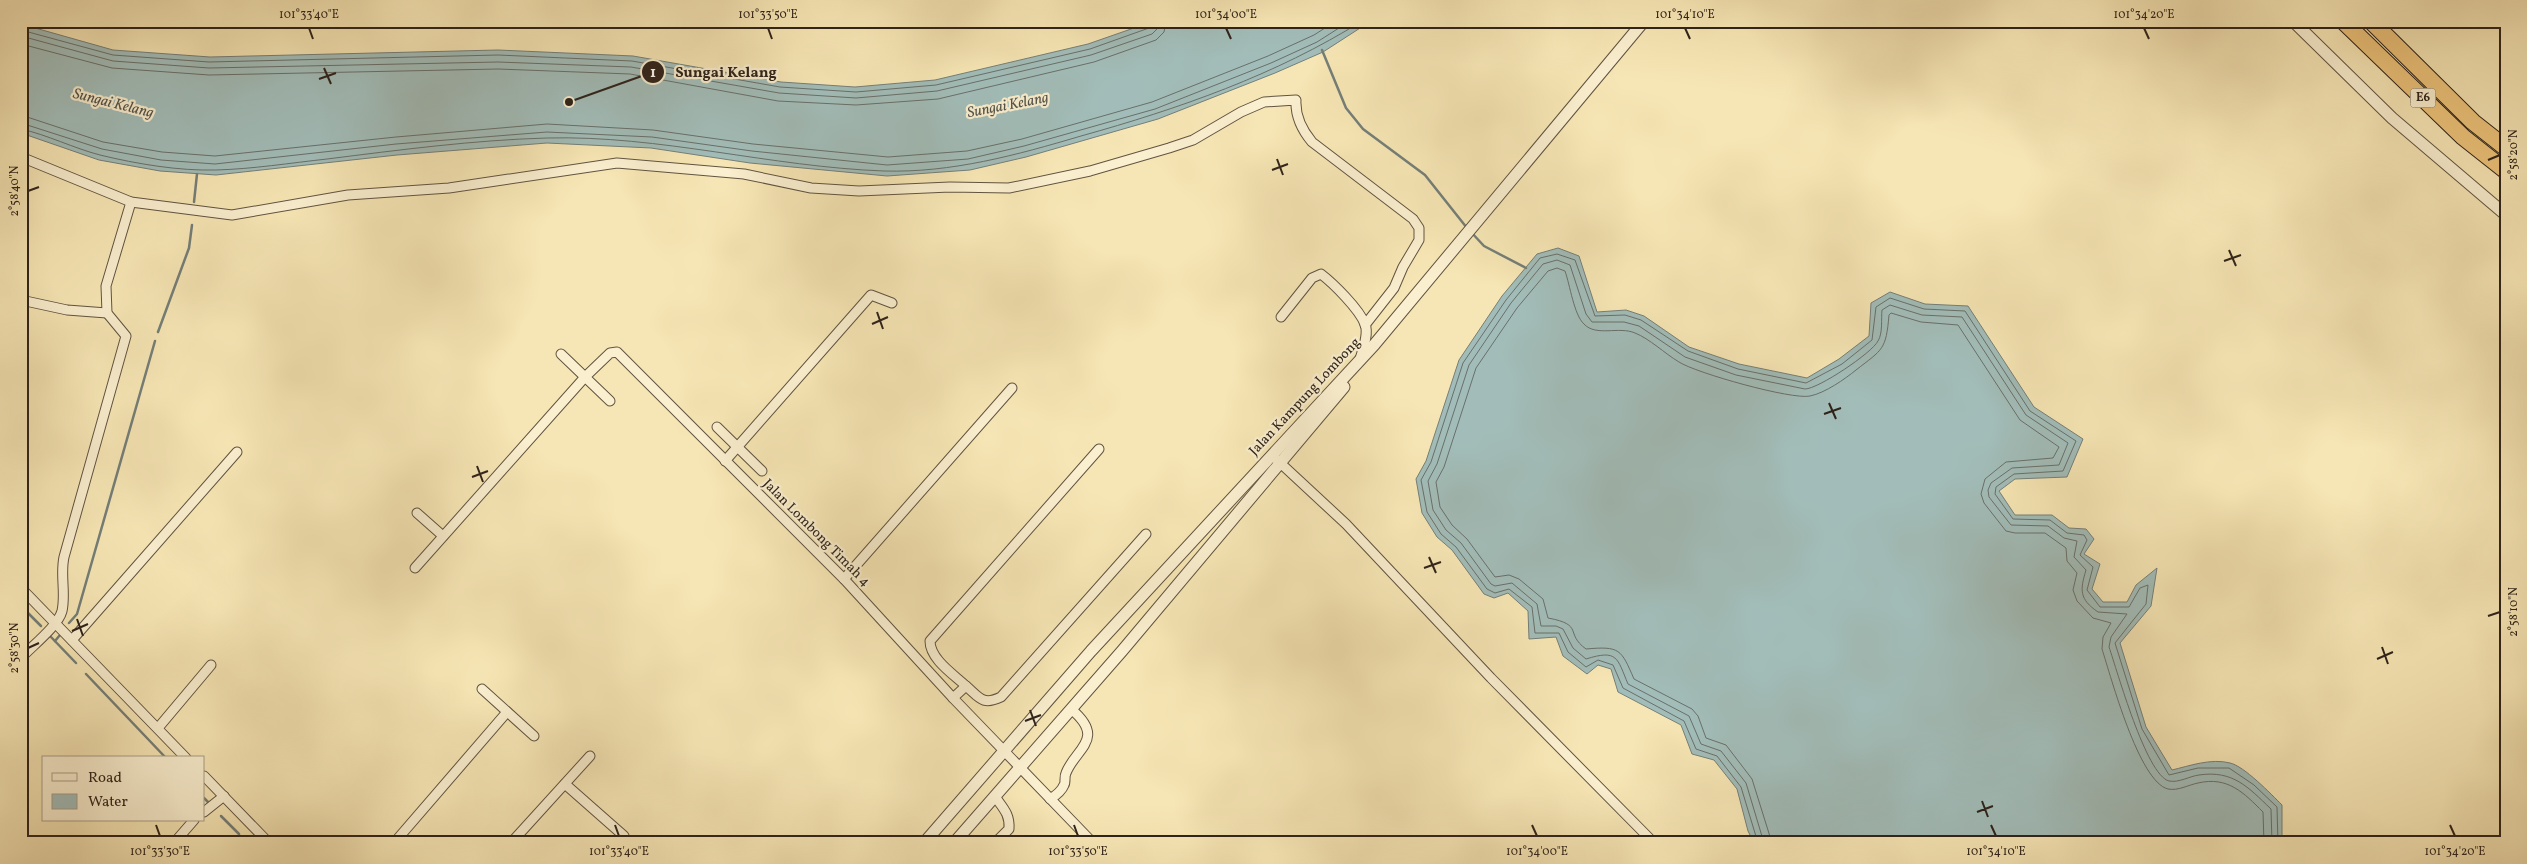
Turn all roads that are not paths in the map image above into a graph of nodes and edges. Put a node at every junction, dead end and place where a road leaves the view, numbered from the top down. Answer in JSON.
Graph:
{"nodes":[{"id":1,"x":2293,"y":21,"type":"edge"},
{"id":2,"x":2343,"y":21,"type":"edge"},
{"id":3,"x":2371,"y":21,"type":"edge"},
{"id":4,"x":1639,"y":23,"type":"edge"},
{"id":5,"x":2506,"y":148,"type":"edge"},
{"id":6,"x":21,"y":157,"type":"edge"},
{"id":7,"x":2506,"y":171,"type":"edge"},
{"id":8,"x":131,"y":202,"type":"junction"},
{"id":9,"x":2506,"y":215,"type":"edge"},
{"id":10,"x":21,"y":300,"type":"edge"},
{"id":11,"x":892,"y":303,"type":"dead end"},
{"id":12,"x":107,"y":313,"type":"junction"},
{"id":13,"x":1281,"y":317,"type":"dead end"},
{"id":14,"x":1366,"y":325,"type":"junction"},
{"id":15,"x":1374,"y":345,"type":"junction"},
{"id":16,"x":561,"y":354,"type":"dead end"},
{"id":17,"x":1360,"y":359,"type":"junction"},
{"id":18,"x":585,"y":377,"type":"junction"},
{"id":19,"x":1012,"y":388,"type":"dead end"},
{"id":20,"x":610,"y":402,"type":"dead end"},
{"id":21,"x":718,"y":427,"type":"dead end"},
{"id":22,"x":738,"y":447,"type":"junction"},
{"id":23,"x":1099,"y":449,"type":"dead end"},
{"id":24,"x":237,"y":452,"type":"dead end"},
{"id":25,"x":1276,"y":459,"type":"junction"},
{"id":26,"x":726,"y":461,"type":"junction"},
{"id":27,"x":762,"y":471,"type":"dead end"},
{"id":28,"x":417,"y":513,"type":"dead end"},
{"id":29,"x":1146,"y":534,"type":"dead end"},
{"id":30,"x":443,"y":536,"type":"junction"},
{"id":31,"x":416,"y":568,"type":"dead end"},
{"id":32,"x":844,"y":579,"type":"junction"},
{"id":33,"x":21,"y":588,"type":"edge"},
{"id":34,"x":55,"y":623,"type":"junction"},
{"id":35,"x":72,"y":640,"type":"junction"},
{"id":36,"x":21,"y":658,"type":"edge"},
{"id":37,"x":211,"y":665,"type":"dead end"},
{"id":38,"x":966,"y":686,"type":"junction"},
{"id":39,"x":482,"y":689,"type":"dead end"},
{"id":40,"x":953,"y":698,"type":"junction"},
{"id":41,"x":1071,"y":709,"type":"junction"},
{"id":42,"x":507,"y":712,"type":"junction"},
{"id":43,"x":158,"y":728,"type":"junction"},
{"id":44,"x":534,"y":736,"type":"dead end"},
{"id":45,"x":1004,"y":752,"type":"junction"},
{"id":46,"x":184,"y":756,"type":"edge"},
{"id":47,"x":590,"y":756,"type":"dead end"},
{"id":48,"x":1020,"y":768,"type":"junction"},
{"id":49,"x":205,"y":777,"type":"edge"},
{"id":50,"x":565,"y":784,"type":"junction"},
{"id":51,"x":224,"y":796,"type":"junction"},
{"id":52,"x":996,"y":798,"type":"junction"},
{"id":53,"x":1050,"y":800,"type":"junction"},
{"id":54,"x":205,"y":811,"type":"edge"},
{"id":55,"x":192,"y":822,"type":"edge"},
{"id":56,"x":956,"y":842,"type":"edge"},
{"id":57,"x":174,"y":843,"type":"edge"},
{"id":58,"x":269,"y":843,"type":"edge"},
{"id":59,"x":394,"y":843,"type":"edge"},
{"id":60,"x":511,"y":843,"type":"edge"},
{"id":61,"x":623,"y":843,"type":"edge"},
{"id":62,"x":924,"y":843,"type":"edge"},
{"id":63,"x":995,"y":843,"type":"edge"},
{"id":64,"x":1093,"y":843,"type":"edge"},
{"id":65,"x":1654,"y":843,"type":"edge"}],
"edges":[{"from":1,"to":9,"type":"street"},
{"from":2,"to":7,"type":"highway","number":"E6"},
{"from":3,"to":5,"type":"highway","number":"E6"},
{"from":4,"to":15,"type":"street"},
{"from":6,"to":8,"type":"street"},
{"from":8,"to":12,"type":"street"},
{"from":8,"to":14,"type":"street"},
{"from":10,"to":12,"type":"street"},
{"from":11,"to":22,"type":"street"},
{"from":12,"to":34,"type":"street"},
{"from":13,"to":14,"type":"street"},
{"from":14,"to":17,"type":"street"},
{"from":15,"to":17,"type":"street","name":"Jalan Kampung Lombong"},
{"from":15,"to":25,"type":"street","name":"Jalan Kampung Lombong"},
{"from":16,"to":18,"type":"street"},
{"from":17,"to":25,"type":"street","name":"Jalan Kampung Lombong"},
{"from":18,"to":20,"type":"street"},
{"from":18,"to":26,"type":"street","name":"Jalan Lombong Timah 4"},
{"from":18,"to":30,"type":"street"},
{"from":19,"to":32,"type":"street"},
{"from":21,"to":22,"type":"street"},
{"from":22,"to":26,"type":"street"},
{"from":22,"to":27,"type":"street"},
{"from":23,"to":38,"type":"street"},
{"from":24,"to":35,"type":"street"},
{"from":25,"to":41,"type":"street","name":"Jalan Kampung Lombong"},
{"from":25,"to":45,"type":"street","name":"Jalan Kampung Lombong"},
{"from":25,"to":65,"type":"street"},
{"from":26,"to":32,"type":"street","name":"Jalan Lombong Timah 4"},
{"from":28,"to":30,"type":"street"},
{"from":29,"to":38,"type":"street"},
{"from":30,"to":31,"type":"street"},
{"from":32,"to":40,"type":"street","name":"Jalan Lombong Timah 4"},
{"from":33,"to":34,"type":"street"},
{"from":34,"to":35,"type":"street"},
{"from":34,"to":36,"type":"street"},
{"from":35,"to":43,"type":"street"},
{"from":37,"to":43,"type":"street"},
{"from":38,"to":40,"type":"street"},
{"from":39,"to":42,"type":"street"},
{"from":40,"to":45,"type":"street","name":"Jalan Lombong Timah 4"},
{"from":41,"to":48,"type":"street","name":"Jalan Kampung Lombong"},
{"from":41,"to":53,"type":"street"},
{"from":42,"to":44,"type":"street"},
{"from":42,"to":59,"type":"street"},
{"from":43,"to":46,"type":"street"},
{"from":45,"to":48,"type":"street","name":"Jalan Lombong Timah 4"},
{"from":45,"to":62,"type":"street","name":"Jalan Kampung Lombong"},
{"from":47,"to":50,"type":"street"},
{"from":48,"to":52,"type":"street","name":"Jalan Kampung Lombong"},
{"from":48,"to":53,"type":"street","name":"Jalan Lombong Timah 4"},
{"from":49,"to":51,"type":"street"},
{"from":50,"to":60,"type":"street"},
{"from":50,"to":61,"type":"street"},
{"from":51,"to":54,"type":"street"},
{"from":51,"to":58,"type":"street"},
{"from":52,"to":56,"type":"street","name":"Jalan Kampung Lombong"},
{"from":52,"to":63,"type":"street"},
{"from":53,"to":64,"type":"street","name":"Jalan Lombong Timah 4"},
{"from":55,"to":57,"type":"street"}]}
